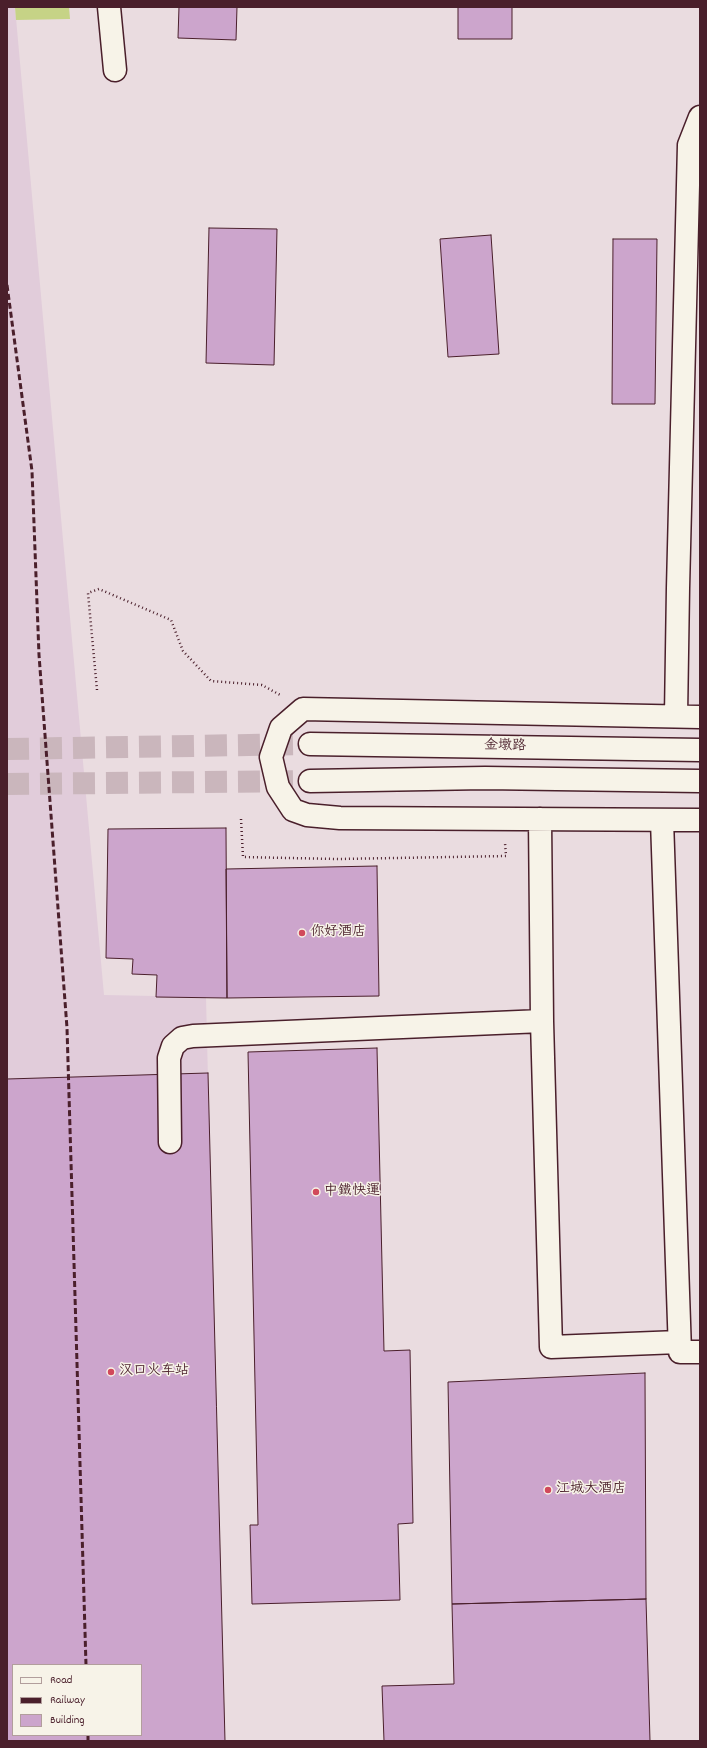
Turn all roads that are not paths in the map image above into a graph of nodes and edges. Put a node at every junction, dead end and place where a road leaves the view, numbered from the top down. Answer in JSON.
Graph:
{"nodes":[{"id":1,"x":109,"y":7,"type":"edge"},
{"id":2,"x":115,"y":70,"type":"dead end"},
{"id":3,"x":700,"y":117,"type":"edge"},
{"id":4,"x":676,"y":716,"type":"junction"},
{"id":5,"x":700,"y":717,"type":"edge"},
{"id":6,"x":310,"y":744,"type":"tunnel mouth"},
{"id":7,"x":700,"y":750,"type":"edge"},
{"id":8,"x":310,"y":781,"type":"tunnel mouth"},
{"id":9,"x":700,"y":781,"type":"edge"},
{"id":10,"x":540,"y":819,"type":"junction"},
{"id":11,"x":662,"y":820,"type":"junction"},
{"id":12,"x":700,"y":820,"type":"edge"},
{"id":13,"x":542,"y":1021,"type":"junction"},
{"id":14,"x":170,"y":1142,"type":"dead end"},
{"id":15,"x":679,"y":1342,"type":"junction"},
{"id":16,"x":700,"y":1352,"type":"edge"}],
"edges":[{"from":1,"to":2,"type":"street"},
{"from":3,"to":4,"type":"street"},
{"from":4,"to":5,"type":"street"},
{"from":4,"to":10,"type":"street"},
{"from":6,"to":7,"type":"street","name":"金墩路"},
{"from":8,"to":9,"type":"street"},
{"from":10,"to":11,"type":"street"},
{"from":10,"to":13,"type":"street"},
{"from":11,"to":12,"type":"street"},
{"from":11,"to":15,"type":"street"},
{"from":13,"to":14,"type":"street"},
{"from":13,"to":15,"type":"street"},
{"from":15,"to":16,"type":"street"}]}
